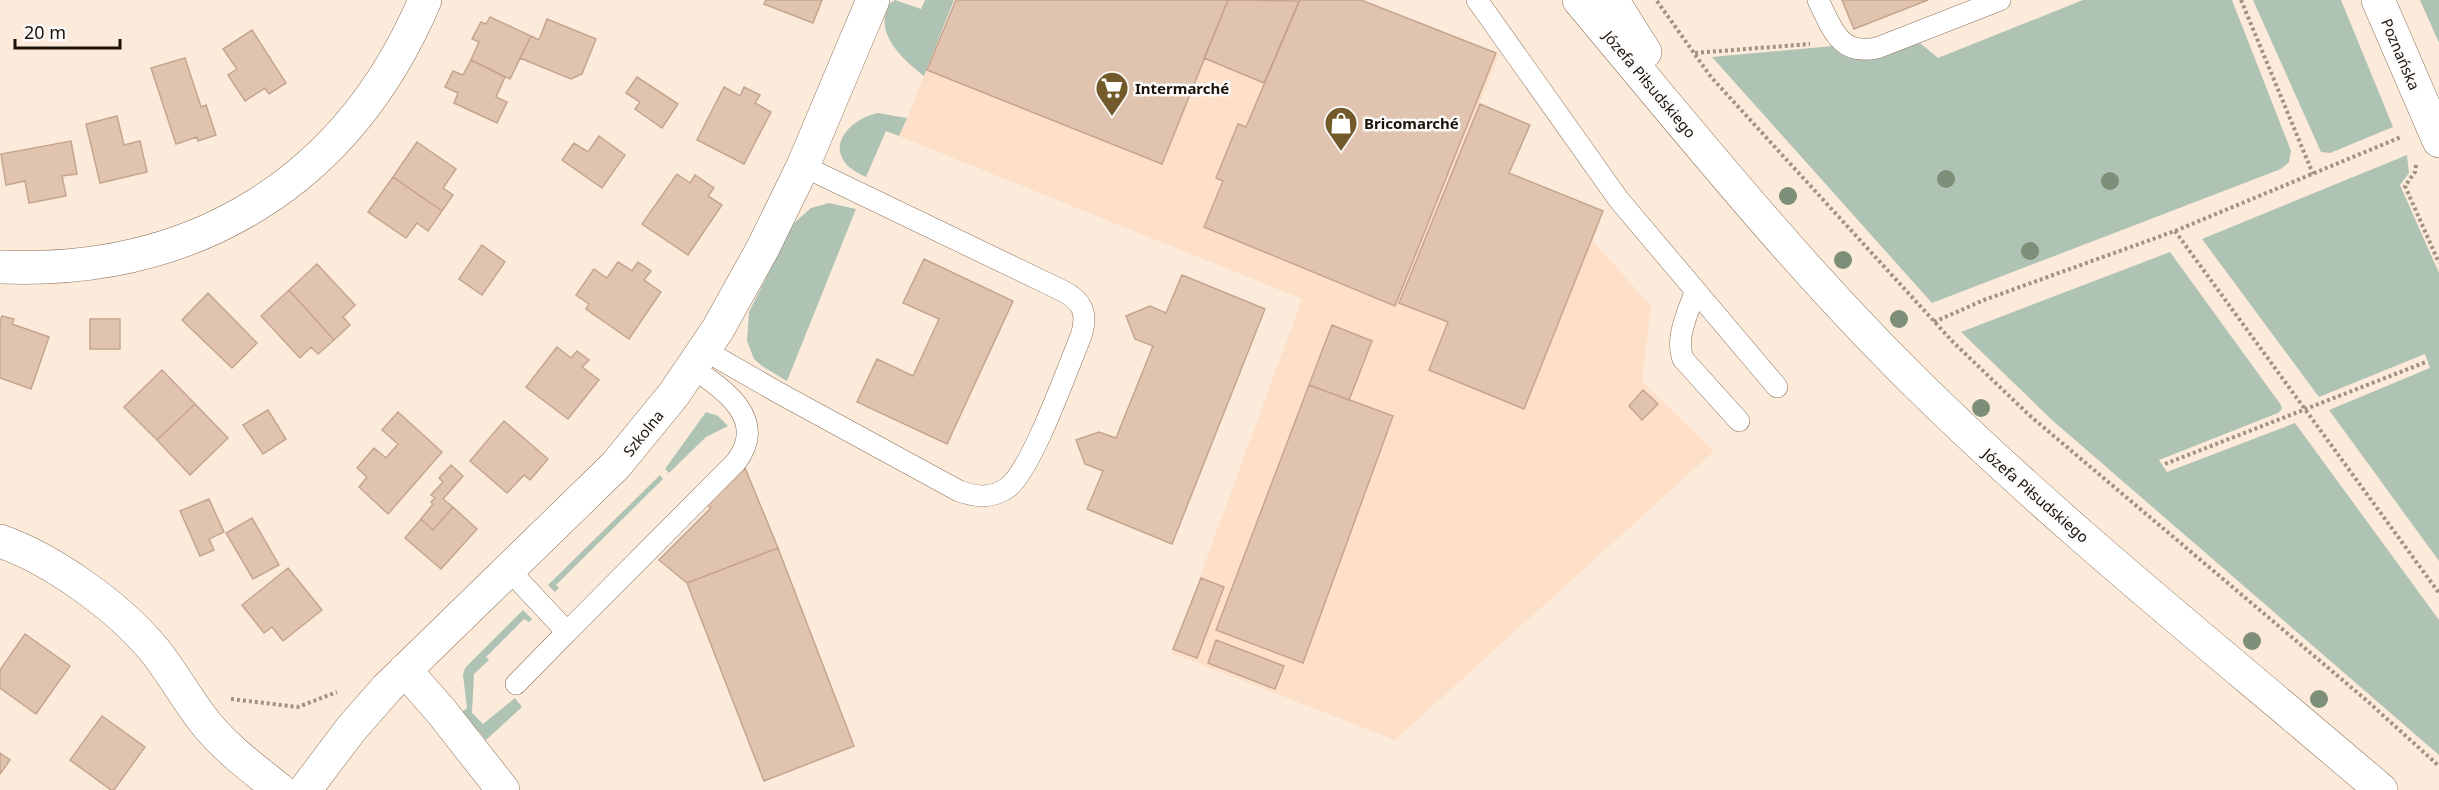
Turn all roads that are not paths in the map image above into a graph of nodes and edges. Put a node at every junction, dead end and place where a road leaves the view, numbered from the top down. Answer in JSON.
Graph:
{"nodes":[{"id":1,"x":425,"y":0,"type":"edge"},
{"id":2,"x":873,"y":0,"type":"edge"},
{"id":3,"x":1478,"y":0,"type":"edge"},
{"id":4,"x":1579,"y":0,"type":"edge"},
{"id":5,"x":1612,"y":0,"type":"edge"},
{"id":6,"x":1818,"y":0,"type":"edge"},
{"id":7,"x":2000,"y":0,"type":"edge"},
{"id":8,"x":2378,"y":0,"type":"edge"},
{"id":9,"x":2439,"y":141,"type":"edge"},
{"id":10,"x":802,"y":166,"type":"junction"},
{"id":11,"x":1721,"y":169,"type":"junction"},
{"id":12,"x":0,"y":267,"type":"edge"},
{"id":13,"x":1695,"y":292,"type":"junction"},
{"id":14,"x":698,"y":359,"type":"junction"},
{"id":15,"x":1777,"y":387,"type":"dead end"},
{"id":16,"x":1739,"y":421,"type":"dead end"},
{"id":17,"x":0,"y":541,"type":"edge"},
{"id":18,"x":508,"y":570,"type":"junction"},
{"id":19,"x":567,"y":632,"type":"junction"},
{"id":20,"x":405,"y":670,"type":"junction"},
{"id":21,"x":516,"y":684,"type":"dead end"},
{"id":22,"x":280,"y":790,"type":"edge"},
{"id":23,"x":305,"y":790,"type":"edge"},
{"id":24,"x":503,"y":790,"type":"edge"},
{"id":25,"x":2381,"y":790,"type":"edge"}],
"edges":[{"from":1,"to":12,"type":"street"},
{"from":2,"to":10,"type":"street","name":"Szkolna"},
{"from":3,"to":13,"type":"lane"},
{"from":4,"to":11,"type":"street","name":"Józefa Piłsudskiego"},
{"from":5,"to":11,"type":"street","name":"Józefa Piłsudskiego"},
{"from":6,"to":7,"type":"lane"},
{"from":8,"to":9,"type":"street","name":"Poznańska"},
{"from":10,"to":14,"type":"street","name":"Szkolna"},
{"from":10,"to":14,"type":"lane"},
{"from":11,"to":25,"type":"street","name":"Józefa Piłsudskiego"},
{"from":13,"to":15,"type":"lane"},
{"from":13,"to":16,"type":"lane"},
{"from":14,"to":18,"type":"street","name":"Szkolna"},
{"from":14,"to":19,"type":"lane"},
{"from":17,"to":22,"type":"street"},
{"from":18,"to":19,"type":"lane"},
{"from":18,"to":20,"type":"street","name":"Szkolna"},
{"from":19,"to":21,"type":"lane"},
{"from":20,"to":23,"type":"street","name":"Szkolna"},
{"from":20,"to":24,"type":"street"}]}
